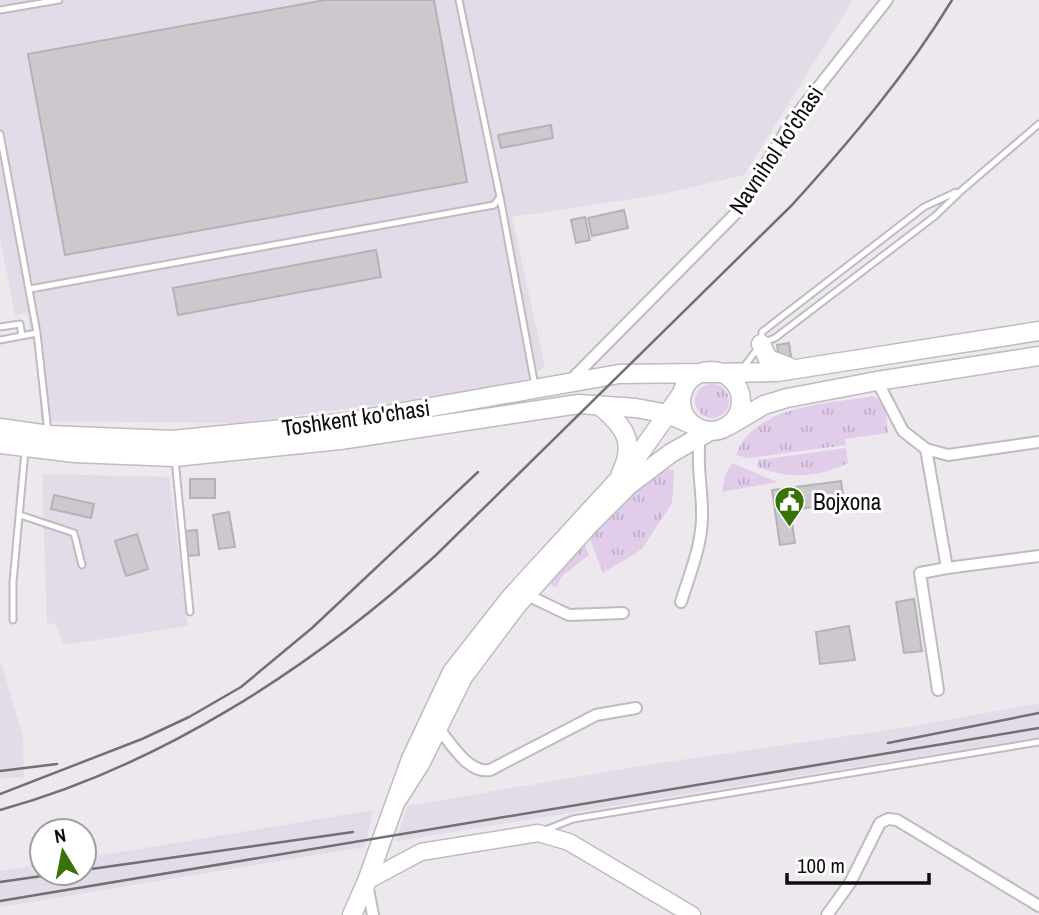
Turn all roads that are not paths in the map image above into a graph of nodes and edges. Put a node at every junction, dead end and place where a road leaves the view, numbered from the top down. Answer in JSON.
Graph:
{"nodes":[{"id":1,"x":59,"y":0,"type":"edge"},
{"id":2,"x":459,"y":0,"type":"edge"},
{"id":3,"x":887,"y":0,"type":"edge"},
{"id":4,"x":0,"y":10,"type":"edge"},
{"id":5,"x":1039,"y":124,"type":"edge"},
{"id":6,"x":0,"y":134,"type":"edge"},
{"id":7,"x":962,"y":190,"type":"junction"},
{"id":8,"x":500,"y":197,"type":"junction"},
{"id":9,"x":30,"y":289,"type":"junction"},
{"id":10,"x":0,"y":327,"type":"edge"},
{"id":11,"x":1039,"y":331,"type":"edge"},
{"id":12,"x":37,"y":333,"type":"junction"},
{"id":13,"x":22,"y":336,"type":"junction"},
{"id":14,"x":0,"y":340,"type":"edge"},
{"id":15,"x":761,"y":344,"type":"junction"},
{"id":16,"x":1039,"y":356,"type":"edge"},
{"id":17,"x":795,"y":369,"type":"junction"},
{"id":18,"x":710,"y":372,"type":"junction"},
{"id":19,"x":737,"y":377,"type":"junction"},
{"id":20,"x":877,"y":381,"type":"junction"},
{"id":21,"x":568,"y":383,"type":"junction"},
{"id":22,"x":536,"y":390,"type":"junction"},
{"id":23,"x":683,"y":392,"type":"junction"},
{"id":24,"x":599,"y":405,"type":"junction"},
{"id":25,"x":668,"y":414,"type":"junction"},
{"id":26,"x":730,"y":425,"type":"junction"},
{"id":27,"x":0,"y":428,"type":"edge"},
{"id":28,"x":703,"y":432,"type":"junction"},
{"id":29,"x":48,"y":435,"type":"junction"},
{"id":30,"x":1039,"y":442,"type":"edge"},
{"id":31,"x":0,"y":444,"type":"edge"},
{"id":32,"x":25,"y":448,"type":"junction"},
{"id":33,"x":174,"y":448,"type":"junction"},
{"id":34,"x":926,"y":449,"type":"junction"},
{"id":35,"x":618,"y":481,"type":"junction"},
{"id":36,"x":20,"y":515,"type":"junction"},
{"id":37,"x":1039,"y":556,"type":"edge"},
{"id":38,"x":82,"y":565,"type":"dead end"},
{"id":39,"x":947,"y":568,"type":"junction"},
{"id":40,"x":522,"y":592,"type":"junction"},
{"id":41,"x":681,"y":602,"type":"dead end"},
{"id":42,"x":190,"y":612,"type":"dead end"},
{"id":43,"x":623,"y":613,"type":"dead end"},
{"id":44,"x":13,"y":620,"type":"dead end"},
{"id":45,"x":938,"y":690,"type":"dead end"},
{"id":46,"x":636,"y":709,"type":"dead end"},
{"id":47,"x":438,"y":728,"type":"junction"},
{"id":48,"x":1039,"y":742,"type":"edge"},
{"id":49,"x":396,"y":803,"type":"junction"},
{"id":50,"x":538,"y":833,"type":"junction"},
{"id":51,"x":367,"y":881,"type":"junction"},
{"id":52,"x":1039,"y":906,"type":"edge"},
{"id":53,"x":352,"y":915,"type":"edge"},
{"id":54,"x":373,"y":915,"type":"edge"},
{"id":55,"x":692,"y":915,"type":"edge"},
{"id":56,"x":827,"y":915,"type":"edge"}],
"edges":[{"from":1,"to":4,"type":"lane"},
{"from":2,"to":8,"type":"lane"},
{"from":3,"to":21,"type":"street","name":"Navnihol ko'chasi"},
{"from":5,"to":7,"type":"lane"},
{"from":6,"to":9,"type":"lane"},
{"from":7,"to":15,"type":"lane"},
{"from":7,"to":15,"type":"lane"},
{"from":8,"to":9,"type":"lane"},
{"from":8,"to":22,"type":"lane"},
{"from":9,"to":12,"type":"lane"},
{"from":10,"to":13,"type":"lane"},
{"from":11,"to":17,"type":"main road"},
{"from":12,"to":13,"type":"lane"},
{"from":12,"to":29,"type":"lane"},
{"from":13,"to":14,"type":"lane"},
{"from":15,"to":17,"type":"main road"},
{"from":15,"to":19,"type":"lane"},
{"from":16,"to":20,"type":"main road"},
{"from":17,"to":19,"type":"main road"},
{"from":18,"to":19,"type":"main road"},
{"from":18,"to":21,"type":"main road","name":"Toshkent ko'chasi"},
{"from":18,"to":23,"type":"main road"},
{"from":19,"to":26,"type":"main road"},
{"from":20,"to":26,"type":"main road"},
{"from":20,"to":34,"type":"street"},
{"from":21,"to":22,"type":"main road","name":"Toshkent ko'chasi"},
{"from":22,"to":33,"type":"main road","name":"Toshkent ko'chasi"},
{"from":23,"to":25,"type":"main road"},
{"from":23,"to":28,"type":"main road"},
{"from":24,"to":25,"type":"main road","name":"Toshkent ko'chasi"},
{"from":24,"to":33,"type":"main road","name":"Toshkent ko'chasi"},
{"from":24,"to":35,"type":"main road"},
{"from":25,"to":28,"type":"main road","name":"Toshkent ko'chasi"},
{"from":25,"to":35,"type":"main road"},
{"from":26,"to":28,"type":"main road"},
{"from":27,"to":29,"type":"main road","name":"Toshkent ko'chasi"},
{"from":28,"to":40,"type":"main road"},
{"from":28,"to":41,"type":"street"},
{"from":29,"to":33,"type":"main road","name":"Toshkent ko'chasi"},
{"from":30,"to":34,"type":"street"},
{"from":31,"to":32,"type":"main road","name":"Toshkent ko'chasi"},
{"from":32,"to":33,"type":"main road","name":"Toshkent ko'chasi"},
{"from":32,"to":36,"type":"lane"},
{"from":33,"to":42,"type":"lane"},
{"from":34,"to":39,"type":"street"},
{"from":35,"to":40,"type":"main road"},
{"from":36,"to":38,"type":"lane"},
{"from":36,"to":44,"type":"lane"},
{"from":37,"to":39,"type":"street"},
{"from":39,"to":45,"type":"street"},
{"from":40,"to":43,"type":"street"},
{"from":40,"to":47,"type":"main road"},
{"from":40,"to":49,"type":"main road"},
{"from":46,"to":47,"type":"street"},
{"from":47,"to":49,"type":"main road"},
{"from":48,"to":50,"type":"lane"},
{"from":49,"to":51,"type":"main road"},
{"from":50,"to":51,"type":"street"},
{"from":50,"to":55,"type":"street"},
{"from":51,"to":53,"type":"main road"},
{"from":51,"to":54,"type":"street"},
{"from":52,"to":56,"type":"street"}]}
